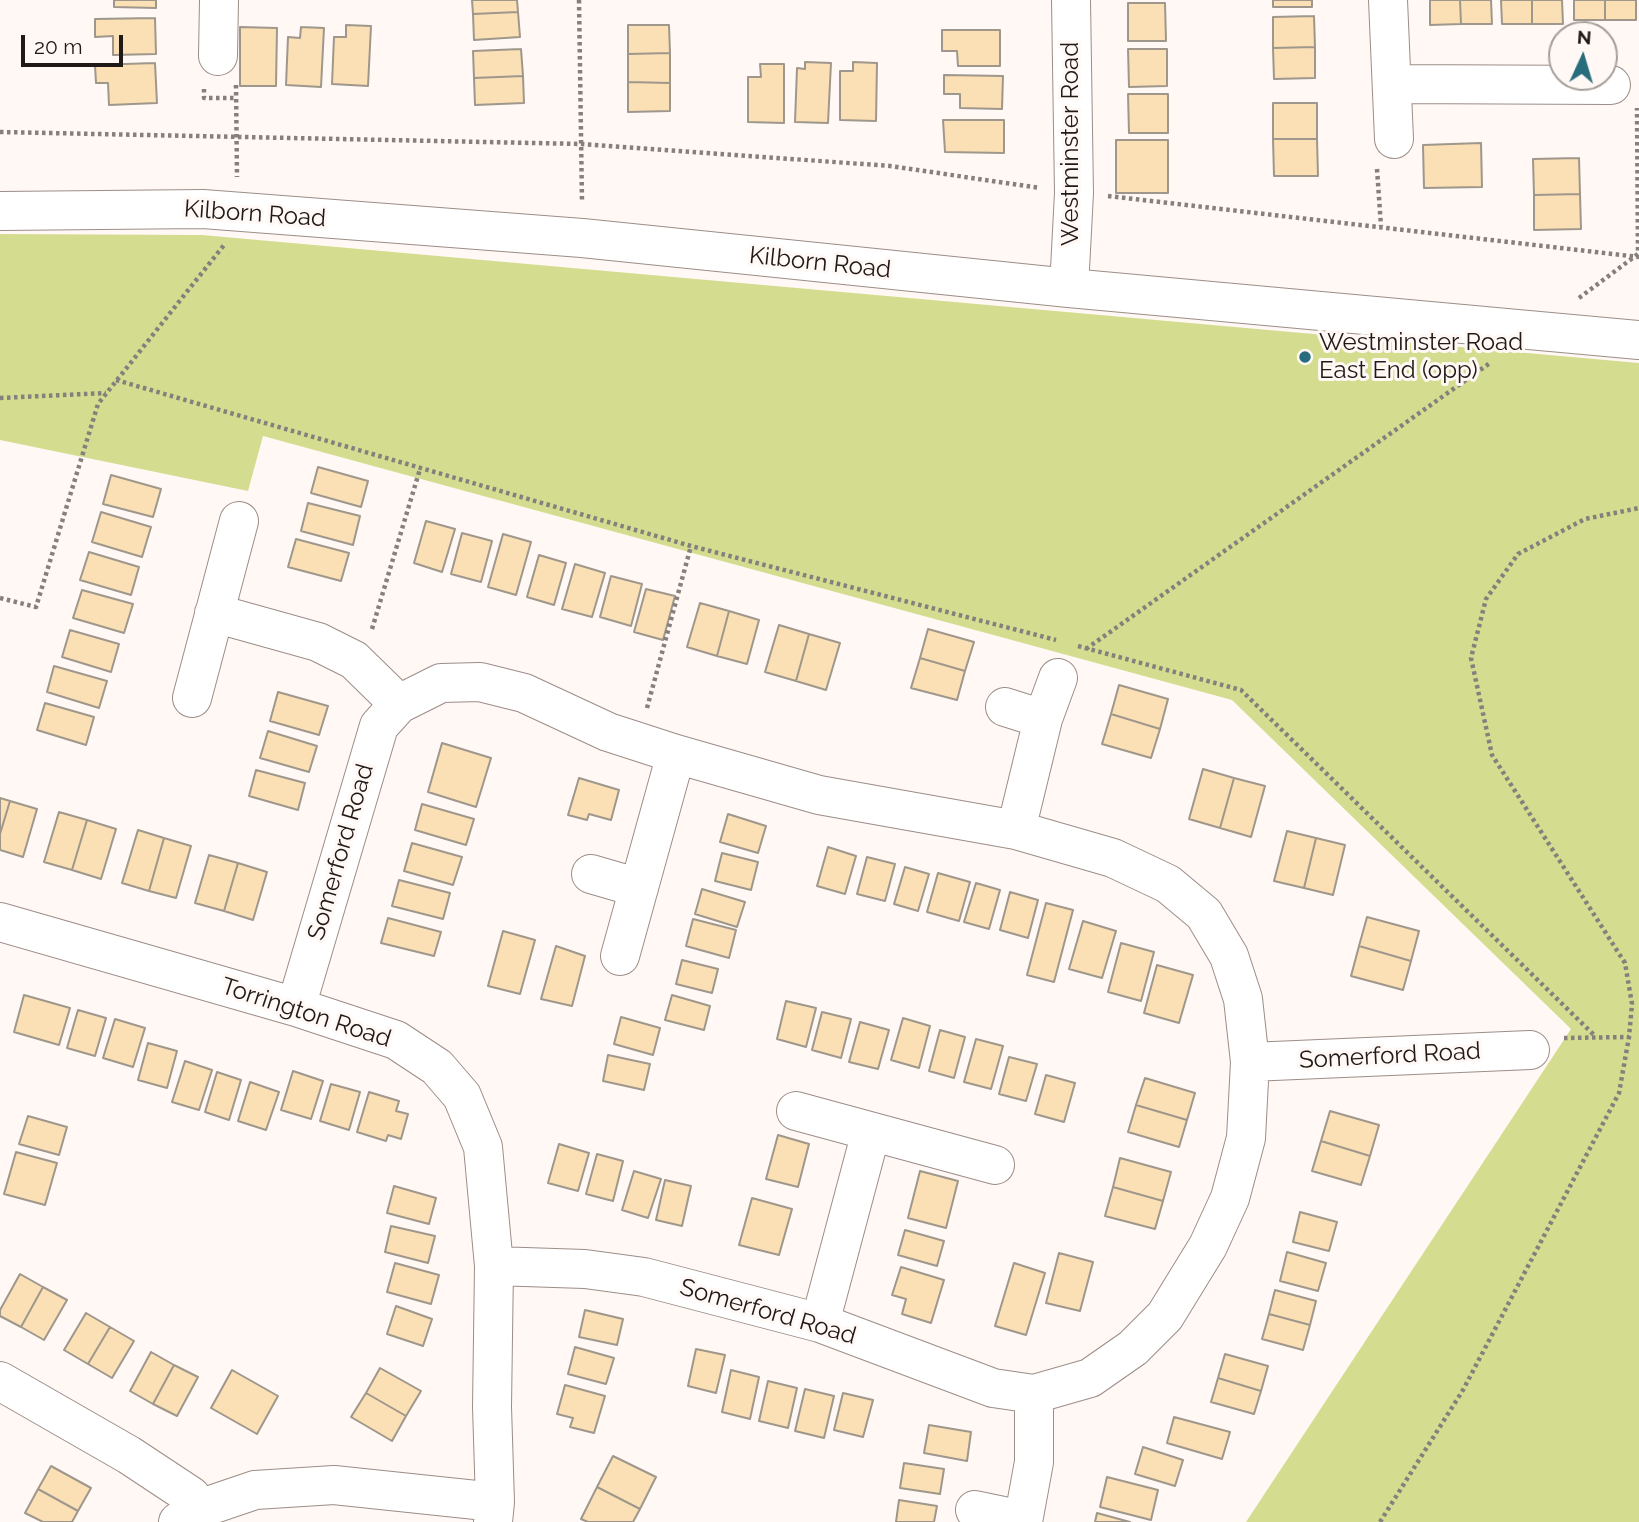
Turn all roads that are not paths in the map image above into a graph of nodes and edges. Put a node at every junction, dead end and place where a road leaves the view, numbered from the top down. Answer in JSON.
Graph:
{"nodes":[{"id":1,"x":219,"y":0,"type":"edge"},
{"id":2,"x":1072,"y":0,"type":"edge"},
{"id":3,"x":1388,"y":0,"type":"edge"},
{"id":4,"x":218,"y":56,"type":"road end"},
{"id":5,"x":1393,"y":84,"type":"junction"},
{"id":6,"x":1624,"y":92,"type":"road end"},
{"id":7,"x":1394,"y":139,"type":"road end"},
{"id":8,"x":0,"y":211,"type":"edge"},
{"id":9,"x":1069,"y":288,"type":"junction"},
{"id":10,"x":1639,"y":340,"type":"edge"},
{"id":11,"x":239,"y":522,"type":"dead end"},
{"id":12,"x":214,"y":613,"type":"junction"},
{"id":13,"x":1064,"y":655,"type":"road end"},
{"id":14,"x":192,"y":698,"type":"dead end"},
{"id":15,"x":399,"y":704,"type":"junction"},
{"id":16,"x":1005,"y":707,"type":"dead end"},
{"id":17,"x":1043,"y":719,"type":"junction"},
{"id":18,"x":676,"y":754,"type":"junction"},
{"id":19,"x":1016,"y":830,"type":"junction"},
{"id":20,"x":591,"y":874,"type":"dead end"},
{"id":21,"x":639,"y":888,"type":"junction"},
{"id":22,"x":0,"y":924,"type":"edge"},
{"id":23,"x":620,"y":956,"type":"dead end"},
{"id":24,"x":296,"y":1007,"type":"junction"},
{"id":25,"x":1530,"y":1050,"type":"road end"},
{"id":26,"x":1250,"y":1062,"type":"junction"},
{"id":27,"x":796,"y":1111,"type":"dead end"},
{"id":28,"x":871,"y":1132,"type":"junction"},
{"id":29,"x":995,"y":1165,"type":"dead end"},
{"id":30,"x":494,"y":1266,"type":"junction"},
{"id":31,"x":820,"y":1323,"type":"junction"},
{"id":32,"x":0,"y":1381,"type":"edge"},
{"id":33,"x":1034,"y":1394,"type":"junction"},
{"id":34,"x":975,"y":1510,"type":"dead end"},
{"id":35,"x":494,"y":1512,"type":"edge"},
{"id":36,"x":189,"y":1516,"type":"edge"},
{"id":37,"x":1023,"y":1521,"type":"edge"}],
"edges":[{"from":1,"to":4,"type":"street"},
{"from":2,"to":9,"type":"street","name":"Westminster Road"},
{"from":3,"to":5,"type":"street"},
{"from":5,"to":6,"type":"street"},
{"from":5,"to":7,"type":"street"},
{"from":8,"to":9,"type":"street","name":"Kilborn Road"},
{"from":9,"to":10,"type":"street","name":"Kilborn Road"},
{"from":11,"to":12,"type":"street"},
{"from":12,"to":14,"type":"street"},
{"from":12,"to":15,"type":"street"},
{"from":13,"to":17,"type":"street"},
{"from":15,"to":18,"type":"street","name":"Somerford Road"},
{"from":15,"to":24,"type":"street","name":"Somerford Road"},
{"from":16,"to":17,"type":"street"},
{"from":17,"to":19,"type":"street"},
{"from":18,"to":19,"type":"street","name":"Somerford Road"},
{"from":18,"to":21,"type":"street"},
{"from":19,"to":26,"type":"street","name":"Somerford Road"},
{"from":20,"to":21,"type":"street"},
{"from":21,"to":23,"type":"street"},
{"from":22,"to":24,"type":"street","name":"Torrington Road"},
{"from":24,"to":30,"type":"street","name":"Torrington Road"},
{"from":25,"to":26,"type":"street","name":"Somerford Road"},
{"from":26,"to":33,"type":"street","name":"Somerford Road"},
{"from":27,"to":28,"type":"street"},
{"from":28,"to":29,"type":"street"},
{"from":28,"to":31,"type":"street"},
{"from":30,"to":31,"type":"street","name":"Somerford Road"},
{"from":30,"to":35,"type":"street","name":"Torrington Road"},
{"from":31,"to":33,"type":"street","name":"Somerford Road"},
{"from":32,"to":36,"type":"street"},
{"from":33,"to":37,"type":"street"},
{"from":34,"to":37,"type":"street"},
{"from":35,"to":36,"type":"street"}]}
